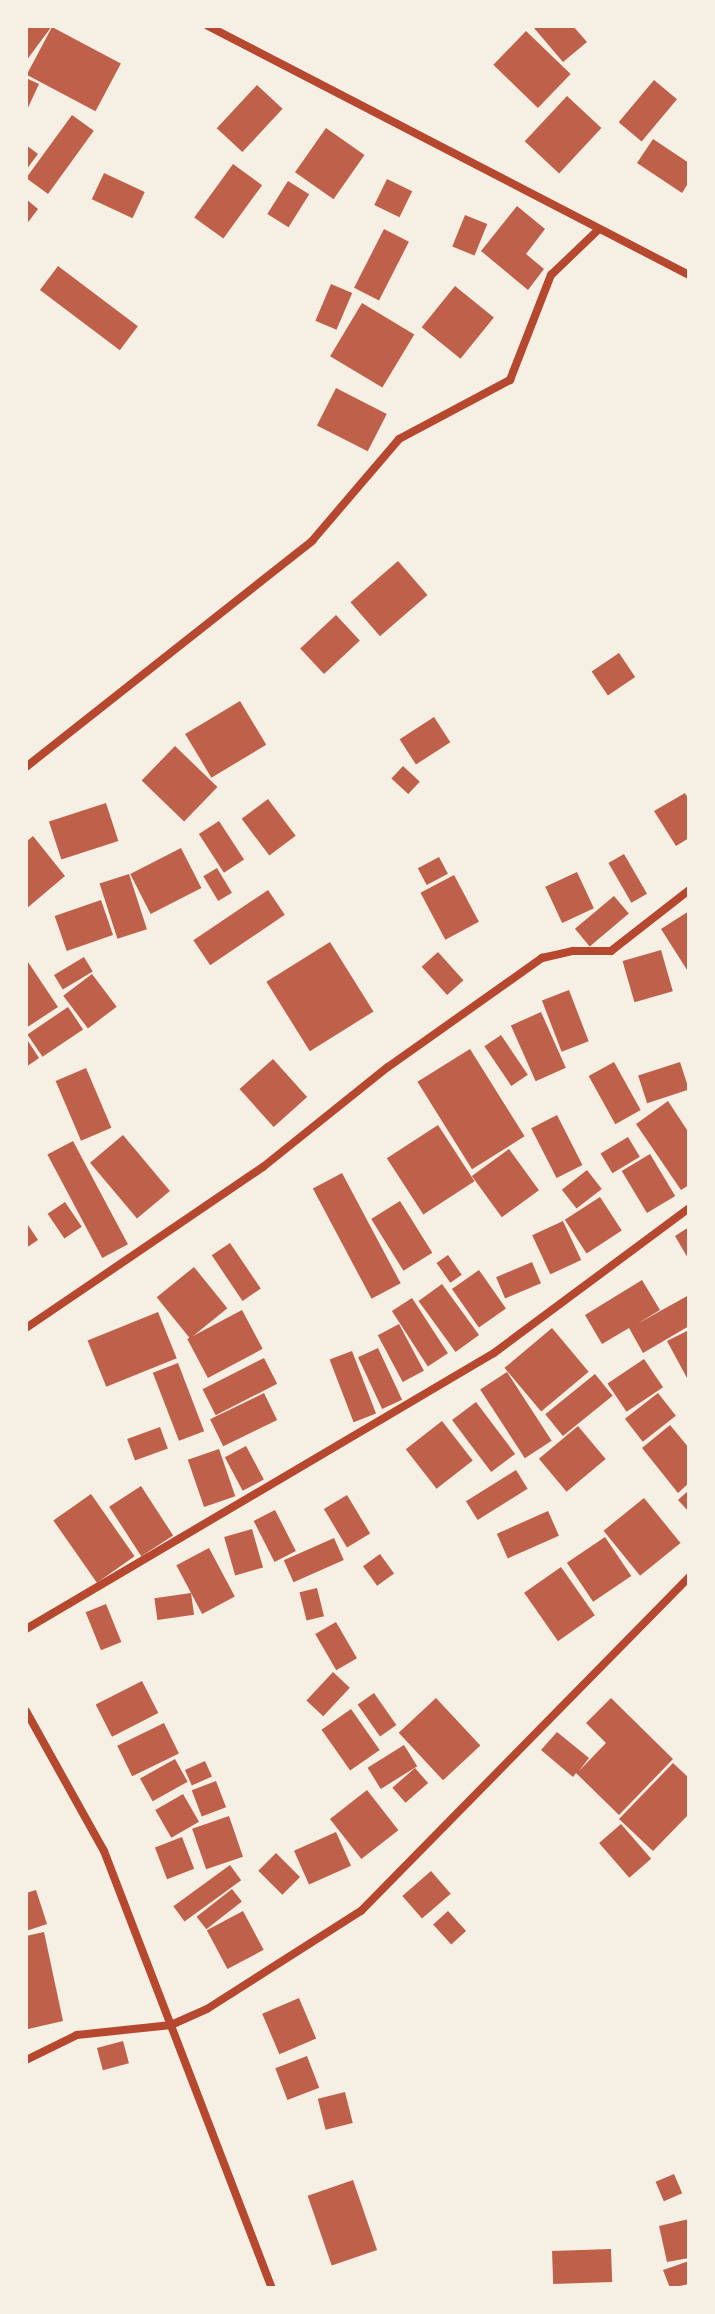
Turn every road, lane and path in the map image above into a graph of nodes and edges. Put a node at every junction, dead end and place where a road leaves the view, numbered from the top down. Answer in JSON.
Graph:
{"nodes":[{"id":1,"x":208,"y":26,"type":"edge"},
{"id":2,"x":599,"y":229,"type":"junction"},
{"id":3,"x":689,"y":275,"type":"edge"},
{"id":4,"x":26,"y":767,"type":"edge"},
{"id":5,"x":689,"y":890,"type":"edge"},
{"id":6,"x":689,"y":1208,"type":"edge"},
{"id":7,"x":26,"y":1328,"type":"edge"},
{"id":8,"x":689,"y":1577,"type":"edge"},
{"id":9,"x":26,"y":1629,"type":"edge"},
{"id":10,"x":26,"y":1711,"type":"edge"},
{"id":11,"x":171,"y":2025,"type":"junction"},
{"id":12,"x":26,"y":2060,"type":"edge"},
{"id":13,"x":272,"y":2288,"type":"edge"}],
"edges":[{"from":1,"to":2,"type":"street"},
{"from":2,"to":3,"type":"street"},
{"from":2,"to":4,"type":"street"},
{"from":5,"to":7,"type":"street"},
{"from":6,"to":9,"type":"street"},
{"from":8,"to":11,"type":"street"},
{"from":10,"to":11,"type":"street"},
{"from":11,"to":12,"type":"street"},
{"from":11,"to":13,"type":"street"}]}
